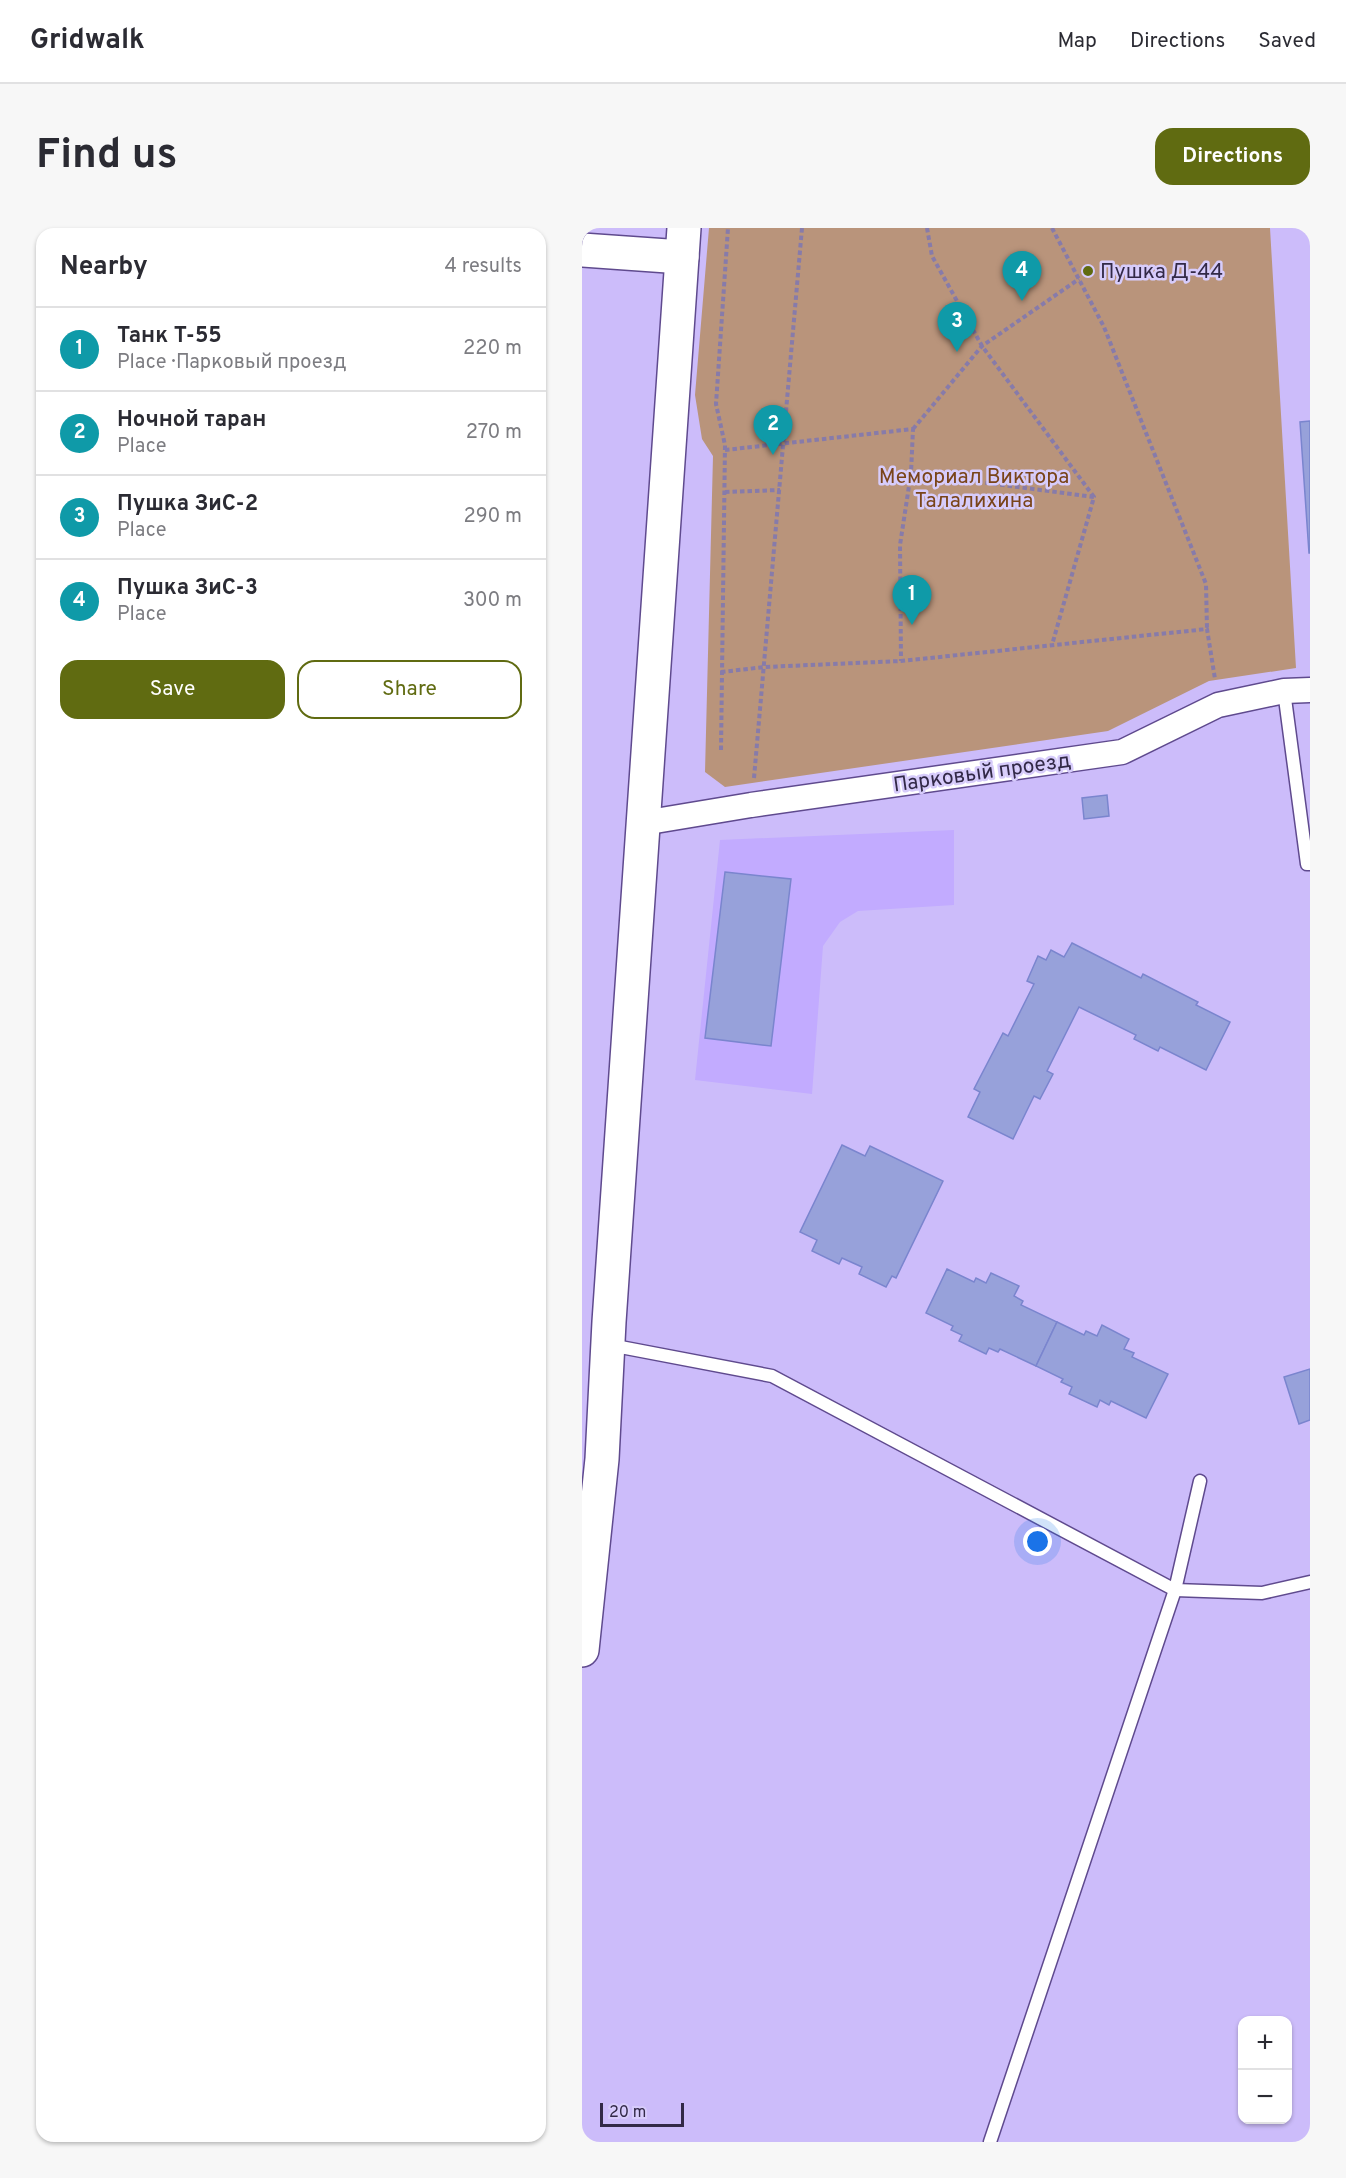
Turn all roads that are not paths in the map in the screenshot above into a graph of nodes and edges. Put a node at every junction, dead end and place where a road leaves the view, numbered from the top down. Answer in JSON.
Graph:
{"nodes":[{"id":1,"x":683,"y":243,"type":"edge"},
{"id":2,"x":582,"y":250,"type":"edge"},
{"id":3,"x":1310,"y":690,"type":"edge"},
{"id":4,"x":1284,"y":691,"type":"junction"},
{"id":5,"x":644,"y":823,"type":"junction"},
{"id":6,"x":1310,"y":864,"type":"edge"},
{"id":7,"x":608,"y":1344,"type":"junction"},
{"id":8,"x":1200,"y":1481,"type":"dead end"},
{"id":9,"x":1310,"y":1582,"type":"edge"},
{"id":10,"x":1175,"y":1590,"type":"junction"},
{"id":11,"x":582,"y":1650,"type":"edge"},
{"id":12,"x":990,"y":2142,"type":"edge"}],
"edges":[{"from":1,"to":2,"type":"main road"},
{"from":1,"to":5,"type":"main road"},
{"from":3,"to":4,"type":"street","name":"Парковый проезд"},
{"from":4,"to":5,"type":"street","name":"Парковый проезд"},
{"from":4,"to":6,"type":"lane"},
{"from":5,"to":7,"type":"main road"},
{"from":7,"to":10,"type":"lane"},
{"from":7,"to":11,"type":"main road"},
{"from":8,"to":10,"type":"lane"},
{"from":9,"to":10,"type":"lane"},
{"from":10,"to":12,"type":"lane"}]}
